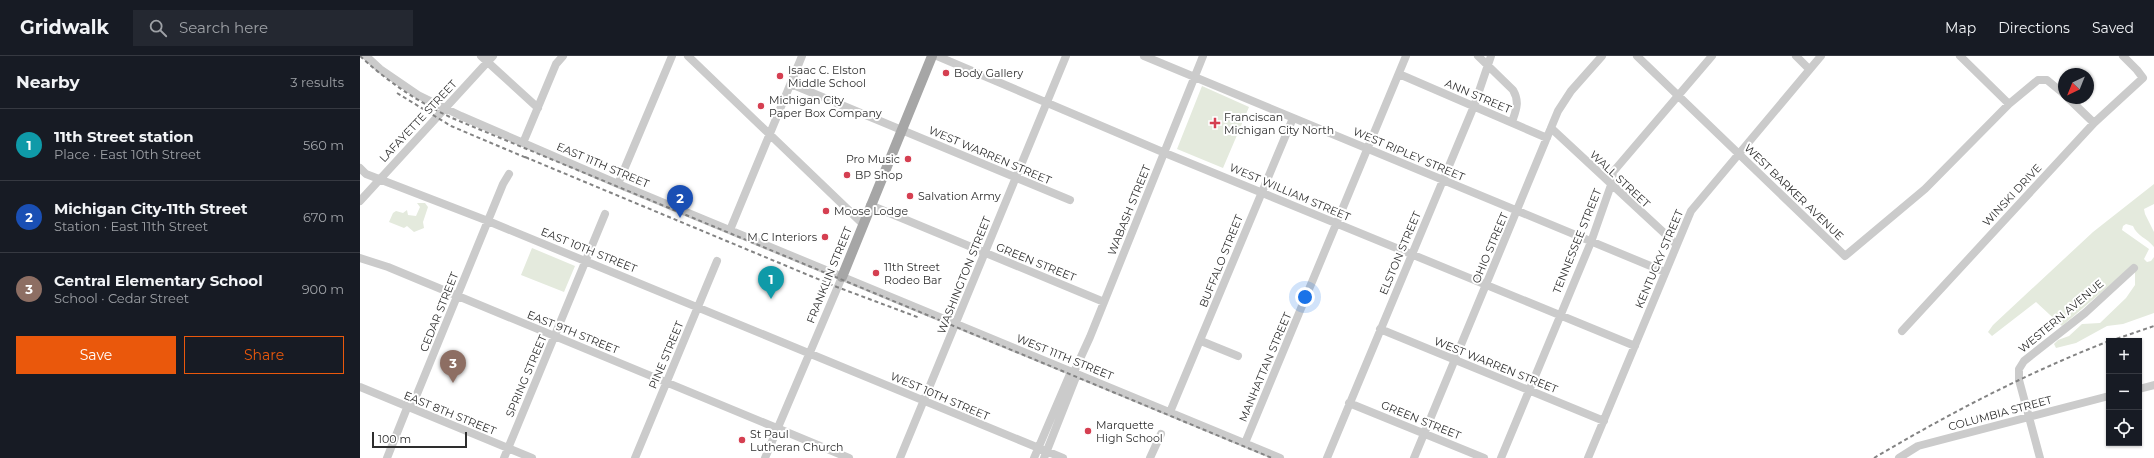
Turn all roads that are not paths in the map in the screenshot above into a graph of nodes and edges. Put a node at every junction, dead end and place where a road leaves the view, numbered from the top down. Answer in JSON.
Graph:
{"nodes":[{"id":1,"x":366,"y":56,"type":"edge"},
{"id":2,"x":481,"y":56,"type":"edge"},
{"id":3,"x":563,"y":56,"type":"edge"},
{"id":4,"x":672,"y":56,"type":"edge"},
{"id":5,"x":688,"y":56,"type":"edge"},
{"id":6,"x":802,"y":56,"type":"edge"},
{"id":7,"x":932,"y":56,"type":"edge"},
{"id":8,"x":937,"y":56,"type":"edge"},
{"id":9,"x":1066,"y":56,"type":"edge"},
{"id":10,"x":1144,"y":56,"type":"edge"},
{"id":11,"x":1203,"y":56,"type":"edge"},
{"id":12,"x":1406,"y":56,"type":"edge"},
{"id":13,"x":1478,"y":56,"type":"edge"},
{"id":14,"x":1492,"y":56,"type":"edge"},
{"id":15,"x":1602,"y":56,"type":"edge"},
{"id":16,"x":1637,"y":56,"type":"edge"},
{"id":17,"x":1712,"y":56,"type":"edge"},
{"id":18,"x":1796,"y":56,"type":"edge"},
{"id":19,"x":1820,"y":56,"type":"edge"},
{"id":20,"x":1960,"y":56,"type":"edge"},
{"id":21,"x":2123,"y":56,"type":"edge"},
{"id":22,"x":490,"y":59,"type":"edge"},
{"id":23,"x":1487,"y":65,"type":"junction"},
{"id":24,"x":1809,"y":69,"type":"junction"},
{"id":25,"x":1399,"y":74,"type":"junction"},
{"id":26,"x":1194,"y":78,"type":"junction"},
{"id":27,"x":791,"y":84,"type":"junction"},
{"id":28,"x":2058,"y":89,"type":"edge"},
{"id":29,"x":1678,"y":95,"type":"junction"},
{"id":30,"x":1048,"y":102,"type":"junction"},
{"id":31,"x":2009,"y":104,"type":"junction"},
{"id":32,"x":2074,"y":104,"type":"edge"},
{"id":33,"x":1474,"y":106,"type":"junction"},
{"id":34,"x":538,"y":108,"type":"junction"},
{"id":35,"x":445,"y":109,"type":"junction"},
{"id":36,"x":1293,"y":118,"type":"junction"},
{"id":37,"x":1512,"y":122,"type":"junction"},
{"id":38,"x":2094,"y":123,"type":"junction"},
{"id":39,"x":1551,"y":128,"type":"junction"},
{"id":40,"x":901,"y":130,"type":"junction"},
{"id":41,"x":770,"y":135,"type":"junction"},
{"id":42,"x":1547,"y":138,"type":"junction"},
{"id":43,"x":522,"y":143,"type":"junction"},
{"id":44,"x":1368,"y":148,"type":"junction"},
{"id":45,"x":1165,"y":152,"type":"junction"},
{"id":46,"x":1738,"y":153,"type":"junction"},
{"id":47,"x":360,"y":168,"type":"edge"},
{"id":48,"x":509,"y":174,"type":"dead end"},
{"id":49,"x":1016,"y":178,"type":"junction"},
{"id":50,"x":379,"y":179,"type":"junction"},
{"id":51,"x":1442,"y":180,"type":"junction"},
{"id":52,"x":618,"y":184,"type":"junction"},
{"id":53,"x":1611,"y":185,"type":"junction"},
{"id":54,"x":1262,"y":192,"type":"junction"},
{"id":55,"x":1070,"y":200,"type":"dead end"},
{"id":56,"x":360,"y":201,"type":"edge"},
{"id":57,"x":870,"y":205,"type":"junction"},
{"id":58,"x":1517,"y":210,"type":"junction"},
{"id":59,"x":605,"y":214,"type":"dead end"},
{"id":60,"x":488,"y":221,"type":"junction"},
{"id":61,"x":1337,"y":223,"type":"junction"},
{"id":62,"x":863,"y":224,"type":"junction"},
{"id":63,"x":730,"y":230,"type":"junction"},
{"id":64,"x":1591,"y":242,"type":"junction"},
{"id":65,"x":1676,"y":244,"type":"junction"},
{"id":66,"x":985,"y":253,"type":"junction"},
{"id":67,"x":1411,"y":255,"type":"junction"},
{"id":68,"x":360,"y":258,"type":"edge"},
{"id":69,"x":586,"y":261,"type":"junction"},
{"id":70,"x":717,"y":261,"type":"dead end"},
{"id":71,"x":2134,"y":268,"type":"dead end"},
{"id":72,"x":1665,"y":272,"type":"junction"},
{"id":73,"x":842,"y":277,"type":"junction"},
{"id":74,"x":1486,"y":286,"type":"junction"},
{"id":75,"x":457,"y":295,"type":"junction"},
{"id":76,"x":1104,"y":302,"type":"junction"},
{"id":77,"x":698,"y":307,"type":"junction"},
{"id":78,"x":1559,"y":316,"type":"junction"},
{"id":79,"x":955,"y":324,"type":"junction"},
{"id":80,"x":1380,"y":329,"type":"junction"},
{"id":81,"x":1902,"y":331,"type":"dead end"},
{"id":82,"x":554,"y":336,"type":"junction"},
{"id":83,"x":1201,"y":341,"type":"junction"},
{"id":84,"x":1635,"y":346,"type":"junction"},
{"id":85,"x":809,"y":354,"type":"junction"},
{"id":86,"x":1238,"y":356,"type":"dead end"},
{"id":87,"x":1455,"y":359,"type":"junction"},
{"id":88,"x":1074,"y":372,"type":"junction"},
{"id":89,"x":666,"y":382,"type":"junction"},
{"id":90,"x":2154,"y":385,"type":"edge"},
{"id":91,"x":360,"y":388,"type":"edge"},
{"id":92,"x":2142,"y":388,"type":"edge"},
{"id":93,"x":1529,"y":390,"type":"junction"},
{"id":94,"x":2106,"y":397,"type":"edge"},
{"id":95,"x":924,"y":401,"type":"junction"},
{"id":96,"x":1349,"y":403,"type":"junction"},
{"id":97,"x":407,"y":408,"type":"junction"},
{"id":98,"x":1170,"y":412,"type":"junction"},
{"id":99,"x":2028,"y":416,"type":"junction"},
{"id":100,"x":1604,"y":421,"type":"junction"},
{"id":101,"x":777,"y":429,"type":"junction"},
{"id":102,"x":1161,"y":434,"type":"dead end"},
{"id":103,"x":1424,"y":434,"type":"junction"},
{"id":104,"x":1245,"y":444,"type":"junction"},
{"id":105,"x":508,"y":448,"type":"junction"},
{"id":106,"x":1038,"y":448,"type":"junction"},
{"id":107,"x":1045,"y":455,"type":"edge"},
{"id":108,"x":386,"y":458,"type":"edge"},
{"id":109,"x":504,"y":458,"type":"edge"},
{"id":110,"x":532,"y":458,"type":"edge"},
{"id":111,"x":635,"y":458,"type":"edge"},
{"id":112,"x":765,"y":458,"type":"edge"},
{"id":113,"x":849,"y":458,"type":"edge"},
{"id":114,"x":900,"y":458,"type":"edge"},
{"id":115,"x":1034,"y":458,"type":"edge"},
{"id":116,"x":1063,"y":458,"type":"edge"},
{"id":117,"x":1150,"y":458,"type":"edge"},
{"id":118,"x":1280,"y":458,"type":"edge"},
{"id":119,"x":1327,"y":458,"type":"edge"},
{"id":120,"x":1414,"y":458,"type":"edge"},
{"id":121,"x":1484,"y":458,"type":"edge"},
{"id":122,"x":1501,"y":458,"type":"edge"},
{"id":123,"x":1588,"y":458,"type":"edge"},
{"id":124,"x":1899,"y":458,"type":"edge"},
{"id":125,"x":2040,"y":458,"type":"edge"}],
"edges":[{"from":1,"to":35,"type":"street","name":"EAST 11TH STREET"},
{"from":2,"to":22,"type":"street"},
{"from":3,"to":34,"type":"street"},
{"from":4,"to":52,"type":"street"},
{"from":5,"to":41,"type":"street"},
{"from":6,"to":27,"type":"street"},
{"from":7,"to":40,"type":"main road","name":"FRANKLIN STREET"},
{"from":8,"to":30,"type":"street","name":"WEST WILLIAM STREET"},
{"from":9,"to":30,"type":"street","name":"WASHINGTON STREET"},
{"from":10,"to":26,"type":"street","name":"WEST RIPLEY STREET"},
{"from":11,"to":26,"type":"street","name":"WABASH STREET"},
{"from":12,"to":25,"type":"street","name":"MANHATTAN STREET"},
{"from":13,"to":23,"type":"street"},
{"from":14,"to":23,"type":"street","name":"ELSTON STREET"},
{"from":15,"to":39,"type":"street","name":"OHIO STREET"},
{"from":16,"to":29,"type":"street","name":"WEST BARKER AVENUE"},
{"from":17,"to":29,"type":"street","name":"TENNESSEE STREET"},
{"from":18,"to":24,"type":"street"},
{"from":19,"to":24,"type":"street","name":"KENTUCKY STREET"},
{"from":20,"to":31,"type":"street"},
{"from":21,"to":38,"type":"street","name":"WINSKI DRIVE"},
{"from":22,"to":34,"type":"street"},
{"from":22,"to":35,"type":"street","name":"LAFAYETTE STREET"},
{"from":23,"to":33,"type":"street","name":"ELSTON STREET"},
{"from":23,"to":37,"type":"street"},
{"from":24,"to":46,"type":"street","name":"KENTUCKY STREET"},
{"from":25,"to":33,"type":"street","name":"ANN STREET"},
{"from":25,"to":44,"type":"street","name":"MANHATTAN STREET"},
{"from":26,"to":36,"type":"street","name":"WEST RIPLEY STREET"},
{"from":26,"to":45,"type":"street","name":"WABASH STREET"},
{"from":27,"to":40,"type":"street","name":"WEST WARREN STREET"},
{"from":27,"to":41,"type":"street"},
{"from":28,"to":31,"type":"street","name":"WEST BARKER AVENUE"},
{"from":29,"to":46,"type":"street","name":"WEST BARKER AVENUE"},
{"from":29,"to":53,"type":"street","name":"TENNESSEE STREET"},
{"from":30,"to":45,"type":"street","name":"WEST WILLIAM STREET"},
{"from":30,"to":49,"type":"street","name":"WASHINGTON STREET"},
{"from":31,"to":46,"type":"street","name":"WEST BARKER AVENUE"},
{"from":32,"to":38,"type":"street"},
{"from":33,"to":37,"type":"street","name":"ANN STREET"},
{"from":33,"to":51,"type":"street","name":"ELSTON STREET"},
{"from":34,"to":43,"type":"street"},
{"from":35,"to":43,"type":"street","name":"EAST 11TH STREET"},
{"from":35,"to":50,"type":"street","name":"LAFAYETTE STREET"},
{"from":36,"to":44,"type":"street","name":"WEST RIPLEY STREET"},
{"from":36,"to":54,"type":"street","name":"BUFFALO STREET"},
{"from":37,"to":42,"type":"street","name":"ANN STREET"},
{"from":38,"to":81,"type":"street","name":"WINSKI DRIVE"},
{"from":39,"to":42,"type":"street","name":"OHIO STREET"},
{"from":39,"to":53,"type":"street","name":"WALL STREET"},
{"from":40,"to":49,"type":"street","name":"WEST WARREN STREET"},
{"from":40,"to":57,"type":"main road","name":"FRANKLIN STREET"},
{"from":41,"to":62,"type":"street"},
{"from":41,"to":63,"type":"street"},
{"from":42,"to":58,"type":"street","name":"OHIO STREET"},
{"from":43,"to":52,"type":"street","name":"EAST 11TH STREET"},
{"from":44,"to":51,"type":"street","name":"WEST RIPLEY STREET"},
{"from":44,"to":61,"type":"street","name":"MANHATTAN STREET"},
{"from":45,"to":54,"type":"street","name":"WEST WILLIAM STREET"},
{"from":45,"to":76,"type":"street","name":"WABASH STREET"},
{"from":46,"to":65,"type":"street","name":"KENTUCKY STREET"},
{"from":47,"to":50,"type":"street","name":"EAST 10TH STREET"},
{"from":48,"to":60,"type":"street","name":"CEDAR STREET"},
{"from":49,"to":55,"type":"street","name":"WEST WARREN STREET"},
{"from":49,"to":66,"type":"street","name":"WASHINGTON STREET"},
{"from":50,"to":56,"type":"street","name":"LAFAYETTE STREET"},
{"from":50,"to":60,"type":"street","name":"EAST 10TH STREET"},
{"from":51,"to":58,"type":"street","name":"WEST RIPLEY STREET"},
{"from":51,"to":67,"type":"street","name":"ELSTON STREET"},
{"from":52,"to":63,"type":"street","name":"EAST 11TH STREET"},
{"from":53,"to":64,"type":"street","name":"TENNESSEE STREET"},
{"from":53,"to":65,"type":"street","name":"WALL STREET"},
{"from":54,"to":61,"type":"street","name":"WEST WILLIAM STREET"},
{"from":54,"to":83,"type":"street","name":"BUFFALO STREET"},
{"from":57,"to":62,"type":"main road","name":"FRANKLIN STREET"},
{"from":57,"to":66,"type":"street","name":"GREEN STREET"},
{"from":58,"to":64,"type":"street","name":"WEST RIPLEY STREET"},
{"from":58,"to":74,"type":"street","name":"OHIO STREET"},
{"from":59,"to":69,"type":"street","name":"SPRING STREET"},
{"from":60,"to":69,"type":"street","name":"EAST 10TH STREET"},
{"from":60,"to":75,"type":"street","name":"CEDAR STREET"},
{"from":61,"to":67,"type":"street","name":"WEST WILLIAM STREET"},
{"from":61,"to":104,"type":"street","name":"MANHATTAN STREET"},
{"from":62,"to":73,"type":"main road","name":"FRANKLIN STREET"},
{"from":63,"to":73,"type":"street","name":"EAST 11TH STREET"},
{"from":64,"to":72,"type":"street","name":"WEST RIPLEY STREET"},
{"from":64,"to":78,"type":"street","name":"TENNESSEE STREET"},
{"from":65,"to":72,"type":"street","name":"KENTUCKY STREET"},
{"from":66,"to":76,"type":"street","name":"GREEN STREET"},
{"from":66,"to":79,"type":"street","name":"WASHINGTON STREET"},
{"from":67,"to":74,"type":"street","name":"WEST WILLIAM STREET"},
{"from":67,"to":80,"type":"street","name":"ELSTON STREET"},
{"from":68,"to":75,"type":"street","name":"EAST 9TH STREET"},
{"from":69,"to":77,"type":"street","name":"EAST 10TH STREET"},
{"from":69,"to":82,"type":"street","name":"SPRING STREET"},
{"from":70,"to":77,"type":"street","name":"PINE STREET"},
{"from":71,"to":99,"type":"street","name":"WESTERN AVENUE"},
{"from":72,"to":84,"type":"street","name":"KENTUCKY STREET"},
{"from":73,"to":79,"type":"street","name":"WEST 11TH STREET"},
{"from":73,"to":85,"type":"street","name":"FRANKLIN STREET"},
{"from":74,"to":78,"type":"street","name":"WEST WILLIAM STREET"},
{"from":74,"to":87,"type":"street","name":"OHIO STREET"},
{"from":75,"to":82,"type":"street","name":"EAST 9TH STREET"},
{"from":75,"to":97,"type":"street","name":"CEDAR STREET"},
{"from":76,"to":88,"type":"street","name":"WABASH STREET"},
{"from":77,"to":85,"type":"street","name":"EAST 10TH STREET"},
{"from":77,"to":89,"type":"street","name":"PINE STREET"},
{"from":78,"to":84,"type":"street","name":"WEST WILLIAM STREET"},
{"from":78,"to":93,"type":"street","name":"TENNESSEE STREET"},
{"from":79,"to":88,"type":"street","name":"WEST 11TH STREET"},
{"from":79,"to":95,"type":"street","name":"WASHINGTON STREET"},
{"from":80,"to":87,"type":"street","name":"WEST WARREN STREET"},
{"from":80,"to":96,"type":"street","name":"ELSTON STREET"},
{"from":82,"to":89,"type":"street","name":"EAST 9TH STREET"},
{"from":82,"to":105,"type":"street","name":"SPRING STREET"},
{"from":83,"to":86,"type":"street"},
{"from":83,"to":98,"type":"street","name":"BUFFALO STREET"},
{"from":84,"to":100,"type":"street","name":"KENTUCKY STREET"},
{"from":85,"to":95,"type":"street","name":"WEST 10TH STREET"},
{"from":85,"to":101,"type":"street","name":"FRANKLIN STREET"},
{"from":87,"to":93,"type":"street","name":"WEST WARREN STREET"},
{"from":87,"to":103,"type":"street","name":"OHIO STREET"},
{"from":88,"to":98,"type":"street","name":"WEST 11TH STREET"},
{"from":88,"to":106,"type":"street","name":"WABASH STREET"},
{"from":88,"to":107,"type":"street","name":"WABASH STREET"},
{"from":89,"to":101,"type":"street","name":"EAST 9TH STREET"},
{"from":89,"to":111,"type":"street","name":"PINE STREET"},
{"from":90,"to":92,"type":"street"},
{"from":91,"to":97,"type":"street","name":"EAST 8TH STREET"},
{"from":93,"to":100,"type":"street","name":"WEST WARREN STREET"},
{"from":93,"to":122,"type":"street","name":"TENNESSEE STREET"},
{"from":94,"to":99,"type":"street","name":"COLUMBIA STREET"},
{"from":95,"to":106,"type":"street","name":"WEST 10TH STREET"},
{"from":95,"to":114,"type":"street","name":"WASHINGTON STREET"},
{"from":96,"to":103,"type":"street","name":"GREEN STREET"},
{"from":96,"to":119,"type":"street","name":"ELSTON STREET"},
{"from":97,"to":105,"type":"street","name":"EAST 8TH STREET"},
{"from":97,"to":108,"type":"street","name":"CEDAR STREET"},
{"from":98,"to":104,"type":"street","name":"WEST 11TH STREET"},
{"from":99,"to":124,"type":"street","name":"COLUMBIA STREET"},
{"from":99,"to":125,"type":"street","name":"WESTERN AVENUE"},
{"from":100,"to":123,"type":"street","name":"KENTUCKY STREET"},
{"from":101,"to":112,"type":"street","name":"FRANKLIN STREET"},
{"from":101,"to":113,"type":"street","name":"EAST 9TH STREET"},
{"from":102,"to":117,"type":"street"},
{"from":103,"to":120,"type":"street","name":"OHIO STREET"},
{"from":103,"to":121,"type":"street","name":"GREEN STREET"},
{"from":104,"to":118,"type":"street","name":"WEST 11TH STREET"},
{"from":105,"to":109,"type":"street","name":"SPRING STREET"},
{"from":105,"to":110,"type":"street","name":"EAST 8TH STREET"},
{"from":106,"to":107,"type":"street","name":"WEST 10TH STREET"},
{"from":106,"to":115,"type":"street","name":"WABASH STREET"},
{"from":107,"to":116,"type":"street","name":"WEST 10TH STREET"}]}
